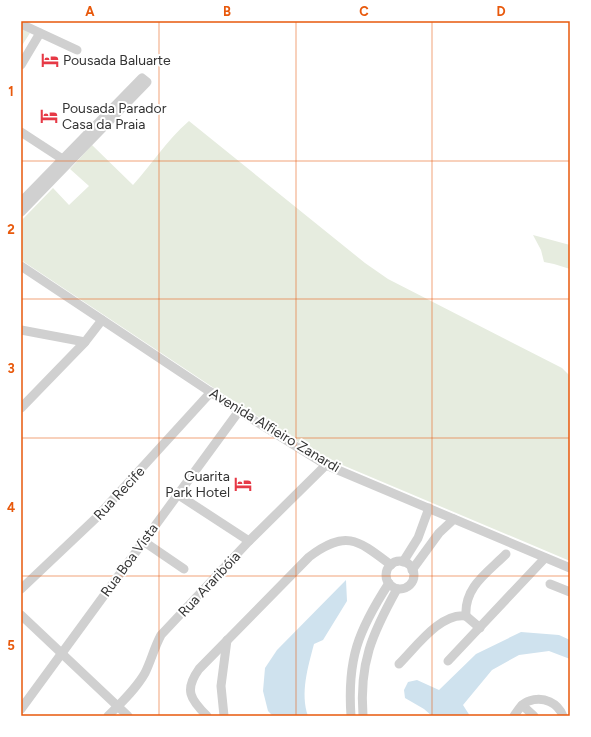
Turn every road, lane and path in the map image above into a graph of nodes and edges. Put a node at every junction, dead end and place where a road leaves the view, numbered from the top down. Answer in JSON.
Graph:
{"nodes":[{"id":1,"x":21,"y":24,"type":"edge"},
{"id":2,"x":40,"y":34,"type":"junction"},
{"id":3,"x":77,"y":50,"type":"dead end"},
{"id":4,"x":21,"y":65,"type":"edge"},
{"id":5,"x":144,"y":80,"type":"dead end"},
{"id":6,"x":21,"y":132,"type":"edge"},
{"id":7,"x":66,"y":161,"type":"junction"},
{"id":8,"x":21,"y":202,"type":"edge"},
{"id":9,"x":21,"y":212,"type":"edge"},
{"id":10,"x":21,"y":266,"type":"edge"},
{"id":11,"x":102,"y":320,"type":"junction"},
{"id":12,"x":21,"y":330,"type":"edge"},
{"id":13,"x":84,"y":342,"type":"junction"},
{"id":14,"x":211,"y":392,"type":"junction"},
{"id":15,"x":21,"y":408,"type":"edge"},
{"id":16,"x":239,"y":411,"type":"junction"},
{"id":17,"x":326,"y":464,"type":"junction"},
{"id":18,"x":178,"y":494,"type":"junction"},
{"id":19,"x":429,"y":508,"type":"junction"},
{"id":20,"x":454,"y":519,"type":"junction"},
{"id":21,"x":143,"y":541,"type":"junction"},
{"id":22,"x":249,"y":542,"type":"junction"},
{"id":23,"x":506,"y":554,"type":"dead end"},
{"id":24,"x":545,"y":558,"type":"junction"},
{"id":25,"x":403,"y":562,"type":"junction"},
{"id":26,"x":391,"y":565,"type":"junction"},
{"id":27,"x":570,"y":568,"type":"edge"},
{"id":28,"x":184,"y":569,"type":"dead end"},
{"id":29,"x":412,"y":570,"type":"junction"},
{"id":30,"x":389,"y":583,"type":"junction"},
{"id":31,"x":550,"y":584,"type":"dead end"},
{"id":32,"x":21,"y":589,"type":"edge"},
{"id":33,"x":397,"y":589,"type":"junction"},
{"id":34,"x":570,"y":592,"type":"edge"},
{"id":35,"x":21,"y":615,"type":"edge"},
{"id":36,"x":466,"y":616,"type":"junction"},
{"id":37,"x":480,"y":628,"type":"junction"},
{"id":38,"x":227,"y":640,"type":"junction"},
{"id":39,"x":60,"y":654,"type":"junction"},
{"id":40,"x":448,"y":661,"type":"dead end"},
{"id":41,"x":399,"y":664,"type":"dead end"},
{"id":42,"x":522,"y":705,"type":"junction"},
{"id":43,"x":118,"y":706,"type":"junction"},
{"id":44,"x":21,"y":709,"type":"edge"},
{"id":45,"x":108,"y":716,"type":"edge"},
{"id":46,"x":128,"y":716,"type":"edge"},
{"id":47,"x":207,"y":716,"type":"edge"},
{"id":48,"x":224,"y":716,"type":"edge"},
{"id":49,"x":351,"y":716,"type":"edge"},
{"id":50,"x":363,"y":716,"type":"edge"},
{"id":51,"x":514,"y":716,"type":"edge"},
{"id":52,"x":534,"y":716,"type":"edge"},
{"id":53,"x":563,"y":716,"type":"edge"}],
"edges":[{"from":1,"to":2,"type":"street"},
{"from":2,"to":3,"type":"street"},
{"from":2,"to":4,"type":"street"},
{"from":5,"to":7,"type":"street"},
{"from":6,"to":7,"type":"street"},
{"from":7,"to":8,"type":"street"},
{"from":7,"to":9,"type":"street"},
{"from":10,"to":11,"type":"street","name":"Avenida Alfieiro Zanardi"},
{"from":11,"to":13,"type":"street"},
{"from":11,"to":14,"type":"street","name":"Avenida Alfieiro Zanardi"},
{"from":12,"to":13,"type":"street"},
{"from":13,"to":15,"type":"street"},
{"from":14,"to":16,"type":"street","name":"Avenida Alfieiro Zanardi"},
{"from":14,"to":32,"type":"street","name":"Rua Recife"},
{"from":16,"to":17,"type":"street","name":"Avenida Alfieiro Zanardi"},
{"from":16,"to":18,"type":"street","name":"Rua Boa Vista"},
{"from":17,"to":19,"type":"street","name":"Avenida Alfieiro Zanardi"},
{"from":17,"to":22,"type":"street","name":"Rua Araribóia"},
{"from":18,"to":21,"type":"street","name":"Rua Boa Vista"},
{"from":18,"to":22,"type":"street"},
{"from":19,"to":20,"type":"street","name":"Avenida Alfieiro Zanardi"},
{"from":19,"to":25,"type":"street"},
{"from":20,"to":24,"type":"street","name":"Avenida Alfieiro Zanardi"},
{"from":20,"to":29,"type":"street"},
{"from":21,"to":28,"type":"street"},
{"from":21,"to":39,"type":"street","name":"Rua Boa Vista"},
{"from":22,"to":43,"type":"street","name":"Rua Araribóia"},
{"from":23,"to":36,"type":"street"},
{"from":24,"to":27,"type":"street","name":"Avenida Alfieiro Zanardi"},
{"from":24,"to":37,"type":"street"},
{"from":25,"to":26,"type":"street"},
{"from":25,"to":29,"type":"street"},
{"from":26,"to":30,"type":"street"},
{"from":26,"to":38,"type":"street"},
{"from":29,"to":33,"type":"street"},
{"from":30,"to":33,"type":"street"},
{"from":30,"to":49,"type":"street"},
{"from":31,"to":34,"type":"street"},
{"from":33,"to":50,"type":"street"},
{"from":35,"to":39,"type":"street"},
{"from":36,"to":37,"type":"street"},
{"from":36,"to":41,"type":"street"},
{"from":37,"to":40,"type":"street"},
{"from":38,"to":47,"type":"street"},
{"from":38,"to":48,"type":"street"},
{"from":39,"to":43,"type":"street"},
{"from":39,"to":44,"type":"street","name":"Rua Boa Vista"},
{"from":42,"to":51,"type":"street"},
{"from":42,"to":52,"type":"street"},
{"from":42,"to":53,"type":"street"},
{"from":43,"to":45,"type":"street","name":"Rua Araribóia"},
{"from":43,"to":46,"type":"street"}]}
